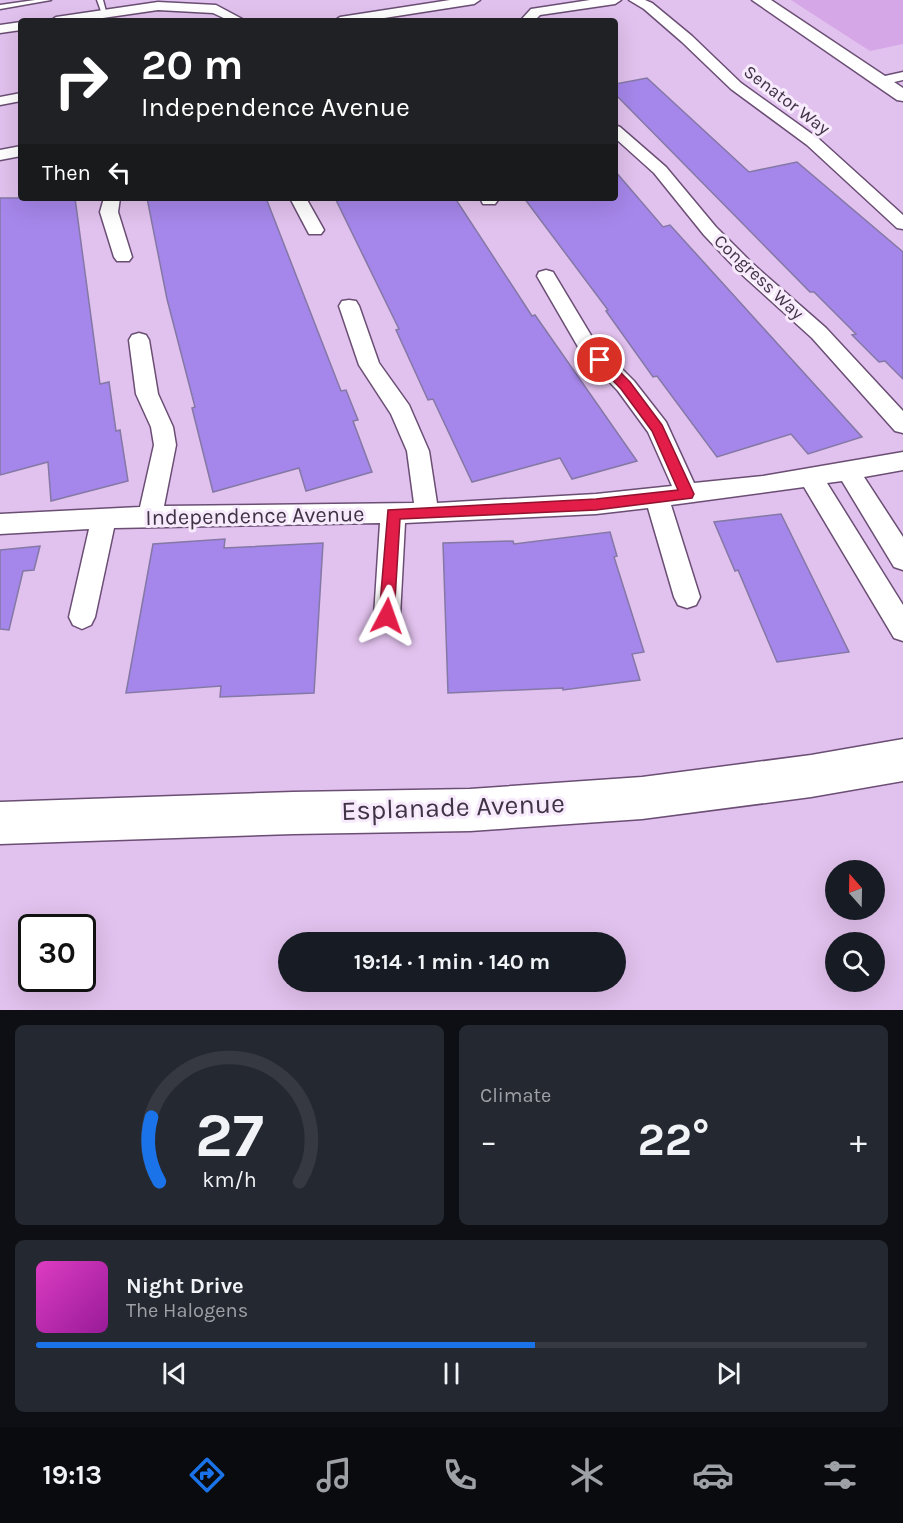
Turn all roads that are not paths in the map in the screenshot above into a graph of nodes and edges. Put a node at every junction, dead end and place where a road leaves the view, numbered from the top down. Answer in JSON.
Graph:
{"nodes":[{"id":1,"x":48,"y":0,"type":"edge"},
{"id":2,"x":100,"y":0,"type":"edge"},
{"id":3,"x":474,"y":0,"type":"edge"},
{"id":4,"x":615,"y":0,"type":"edge"},
{"id":5,"x":760,"y":0,"type":"edge"},
{"id":6,"x":641,"y":3,"type":"edge"},
{"id":7,"x":0,"y":7,"type":"edge"},
{"id":8,"x":105,"y":14,"type":"junction"},
{"id":9,"x":77,"y":18,"type":"edge"},
{"id":10,"x":234,"y":18,"type":"edge"},
{"id":11,"x":359,"y":18,"type":"edge"},
{"id":12,"x":529,"y":18,"type":"edge"},
{"id":13,"x":18,"y":26,"type":"edge"},
{"id":14,"x":0,"y":29,"type":"edge"},
{"id":15,"x":903,"y":76,"type":"edge"},
{"id":16,"x":881,"y":81,"type":"junction"},
{"id":17,"x":903,"y":96,"type":"edge"},
{"id":18,"x":18,"y":98,"type":"edge"},
{"id":19,"x":0,"y":101,"type":"edge"},
{"id":20,"x":618,"y":133,"type":"edge"},
{"id":21,"x":18,"y":152,"type":"edge"},
{"id":22,"x":0,"y":155,"type":"edge"},
{"id":23,"x":111,"y":201,"type":"edge"},
{"id":24,"x":300,"y":201,"type":"edge"},
{"id":25,"x":903,"y":224,"type":"edge"},
{"id":26,"x":315,"y":230,"type":"dead end"},
{"id":27,"x":123,"y":257,"type":"dead end"},
{"id":28,"x":546,"y":276,"type":"dead end"},
{"id":29,"x":350,"y":306,"type":"dead end"},
{"id":30,"x":139,"y":340,"type":"dead end"},
{"id":31,"x":903,"y":425,"type":"edge"},
{"id":32,"x":903,"y":461,"type":"edge"},
{"id":33,"x":849,"y":472,"type":"junction"},
{"id":34,"x":811,"y":478,"type":"junction"},
{"id":35,"x":687,"y":494,"type":"junction"},
{"id":36,"x":657,"y":498,"type":"junction"},
{"id":37,"x":427,"y":513,"type":"junction"},
{"id":38,"x":393,"y":514,"type":"junction"},
{"id":39,"x":150,"y":516,"type":"junction"},
{"id":40,"x":104,"y":518,"type":"junction"},
{"id":41,"x":0,"y":524,"type":"edge"},
{"id":42,"x":903,"y":559,"type":"edge"},
{"id":43,"x":687,"y":597,"type":"dead end"},
{"id":44,"x":387,"y":616,"type":"dead end"},
{"id":45,"x":82,"y":617,"type":"dead end"},
{"id":46,"x":903,"y":629,"type":"edge"},
{"id":47,"x":903,"y":760,"type":"edge"},
{"id":48,"x":0,"y":823,"type":"edge"}],
"edges":[{"from":1,"to":7,"type":"lane"},
{"from":2,"to":8,"type":"lane"},
{"from":3,"to":11,"type":"street"},
{"from":4,"to":12,"type":"street"},
{"from":5,"to":16,"type":"street"},
{"from":6,"to":25,"type":"street","name":"Senator Way"},
{"from":8,"to":9,"type":"street"},
{"from":8,"to":10,"type":"street"},
{"from":13,"to":14,"type":"street"},
{"from":15,"to":16,"type":"street"},
{"from":16,"to":17,"type":"street"},
{"from":18,"to":19,"type":"street"},
{"from":20,"to":31,"type":"street","name":"Congress Way"},
{"from":21,"to":22,"type":"street"},
{"from":23,"to":27,"type":"street"},
{"from":24,"to":26,"type":"street"},
{"from":28,"to":35,"type":"street"},
{"from":29,"to":37,"type":"street"},
{"from":30,"to":39,"type":"street"},
{"from":32,"to":33,"type":"street","name":"Independence Avenue"},
{"from":33,"to":34,"type":"street","name":"Independence Avenue"},
{"from":33,"to":42,"type":"street"},
{"from":34,"to":35,"type":"street","name":"Independence Avenue"},
{"from":34,"to":46,"type":"street"},
{"from":35,"to":36,"type":"street","name":"Independence Avenue"},
{"from":36,"to":37,"type":"street","name":"Independence Avenue"},
{"from":36,"to":43,"type":"street"},
{"from":37,"to":38,"type":"street","name":"Independence Avenue"},
{"from":38,"to":39,"type":"street","name":"Independence Avenue"},
{"from":38,"to":44,"type":"street"},
{"from":39,"to":40,"type":"street","name":"Independence Avenue"},
{"from":40,"to":41,"type":"street","name":"Independence Avenue"},
{"from":40,"to":45,"type":"street"},
{"from":47,"to":48,"type":"main road","name":"Esplanade Avenue"}]}
